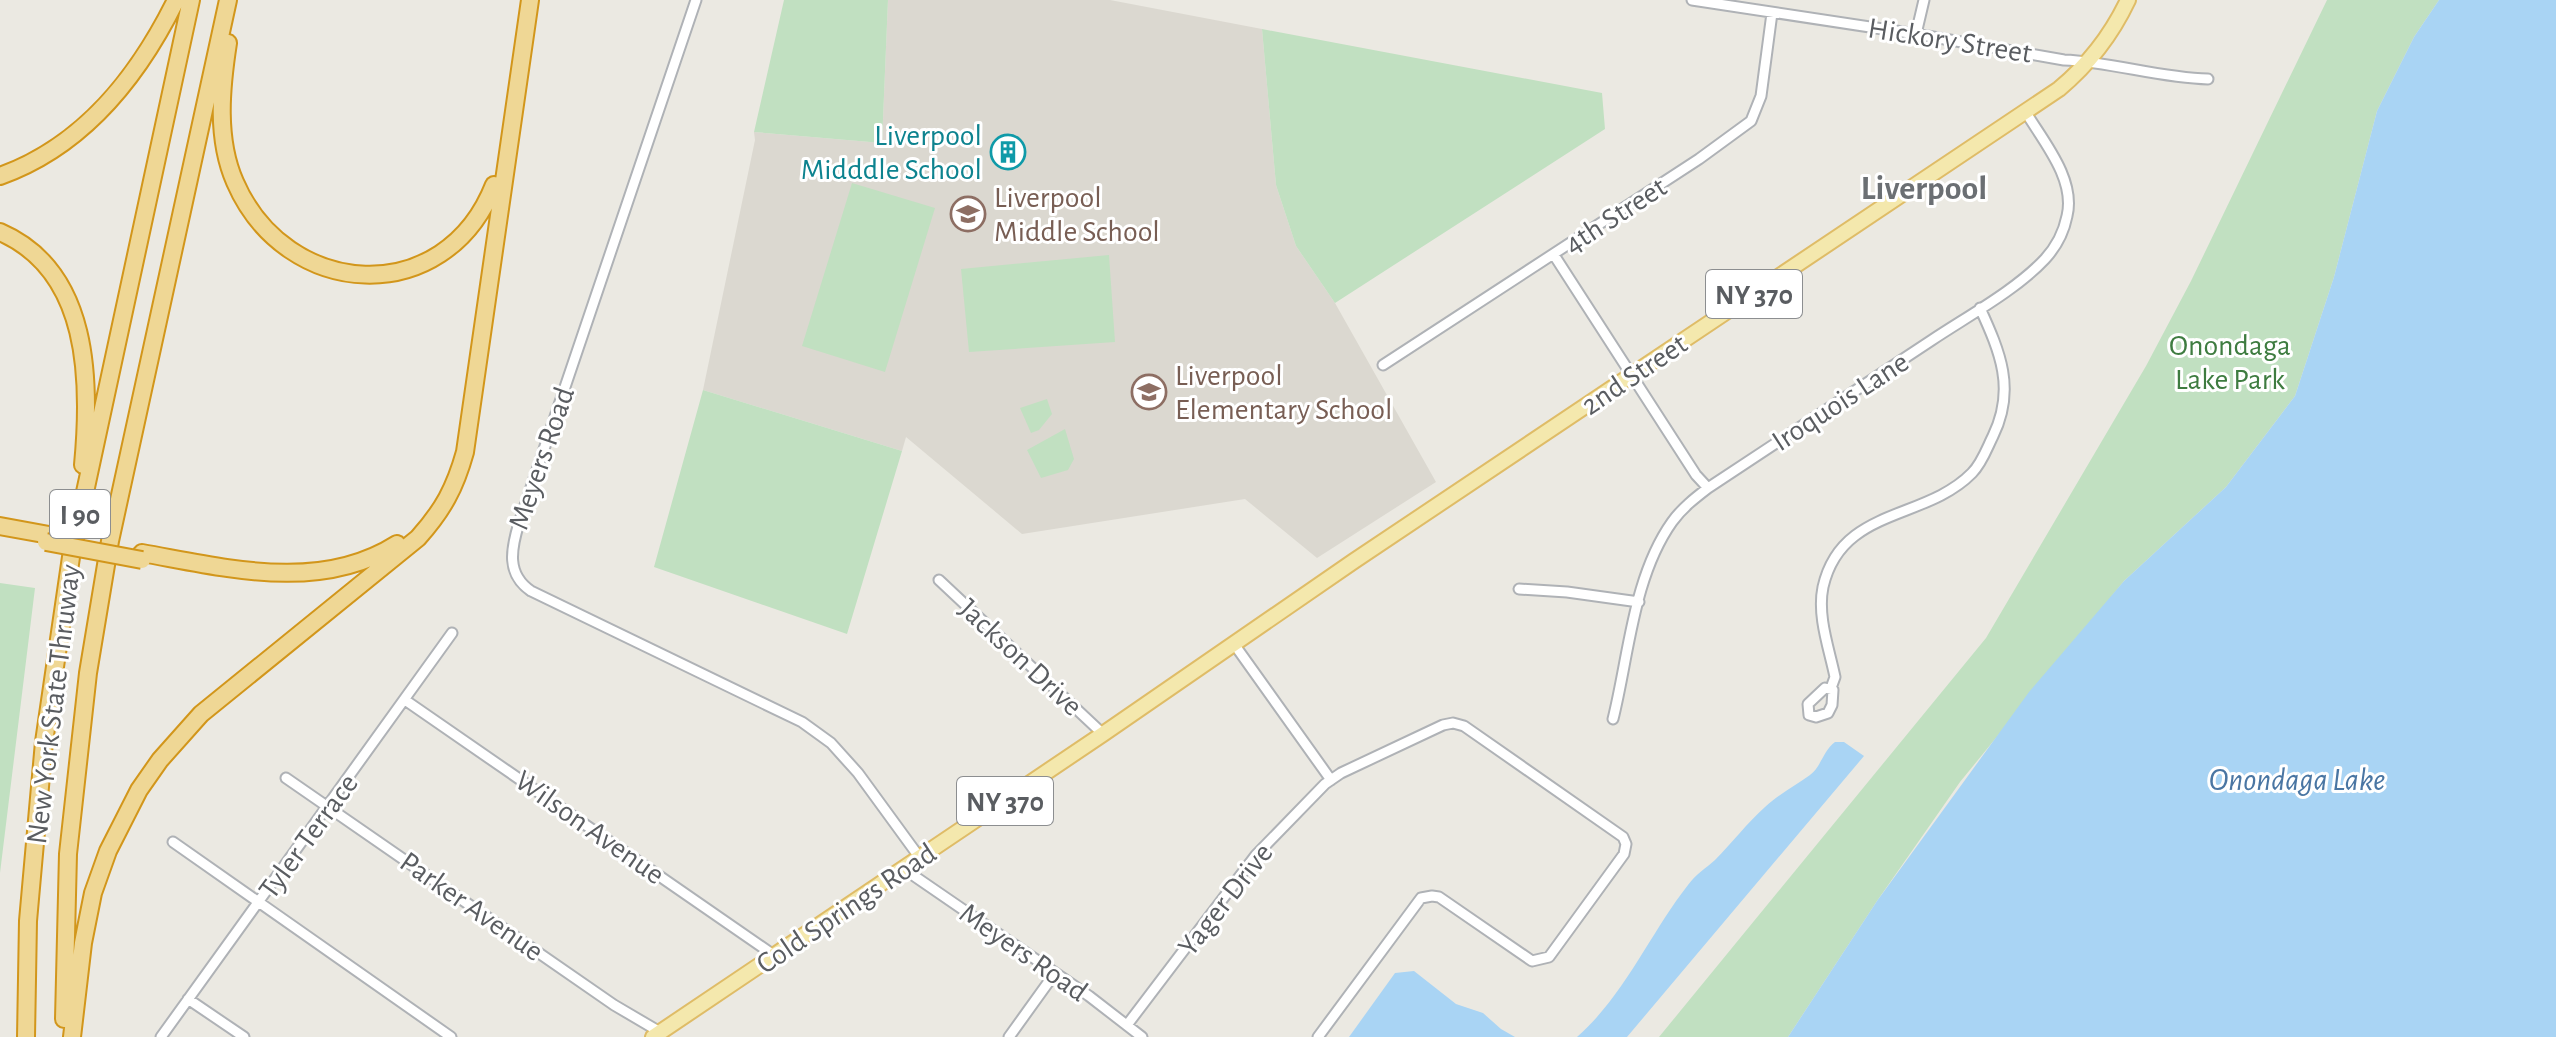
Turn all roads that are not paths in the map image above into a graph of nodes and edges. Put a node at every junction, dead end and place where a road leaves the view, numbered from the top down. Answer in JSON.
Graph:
{"nodes":[{"id":1,"x":176,"y":0,"type":"edge"},
{"id":2,"x":191,"y":0,"type":"edge"},
{"id":3,"x":228,"y":0,"type":"edge"},
{"id":4,"x":234,"y":0,"type":"edge"},
{"id":5,"x":529,"y":0,"type":"edge"},
{"id":6,"x":696,"y":0,"type":"edge"},
{"id":7,"x":1692,"y":0,"type":"edge"},
{"id":8,"x":1924,"y":0,"type":"edge"},
{"id":9,"x":2128,"y":0,"type":"edge"},
{"id":10,"x":1713,"y":2,"type":"edge"},
{"id":11,"x":1772,"y":13,"type":"junction"},
{"id":12,"x":1916,"y":34,"type":"junction"},
{"id":13,"x":2089,"y":61,"type":"junction"},
{"id":14,"x":2208,"y":79,"type":"dead end"},
{"id":15,"x":2025,"y":111,"type":"junction"},
{"id":16,"x":0,"y":176,"type":"edge"},
{"id":17,"x":494,"y":185,"type":"junction"},
{"id":18,"x":0,"y":232,"type":"edge"},
{"id":19,"x":1554,"y":255,"type":"junction"},
{"id":20,"x":1980,"y":308,"type":"junction"},
{"id":21,"x":1383,"y":365,"type":"dead end"},
{"id":22,"x":1632,"y":376,"type":"junction"},
{"id":23,"x":1708,"y":488,"type":"junction"},
{"id":24,"x":78,"y":520,"type":"junction"},
{"id":25,"x":0,"y":526,"type":"edge"},
{"id":26,"x":0,"y":534,"type":"edge"},
{"id":27,"x":48,"y":538,"type":"junction"},
{"id":28,"x":142,"y":557,"type":"junction"},
{"id":29,"x":394,"y":557,"type":"junction"},
{"id":30,"x":1354,"y":561,"type":"joint"},
{"id":31,"x":939,"y":580,"type":"dead end"},
{"id":32,"x":1519,"y":589,"type":"dead end"},
{"id":33,"x":1639,"y":602,"type":"junction"},
{"id":34,"x":452,"y":633,"type":"dead end"},
{"id":35,"x":1234,"y":644,"type":"junction"},
{"id":36,"x":1831,"y":688,"type":"dead end"},
{"id":37,"x":405,"y":700,"type":"junction"},
{"id":38,"x":1613,"y":719,"type":"dead end"},
{"id":39,"x":1103,"y":734,"type":"junction"},
{"id":40,"x":286,"y":778,"type":"dead end"},
{"id":41,"x":1331,"y":780,"type":"junction"},
{"id":42,"x":329,"y":807,"type":"junction"},
{"id":43,"x":173,"y":842,"type":"dead end"},
{"id":44,"x":920,"y":858,"type":"junction"},
{"id":45,"x":904,"y":869,"type":"junction"},
{"id":46,"x":259,"y":904,"type":"junction"},
{"id":47,"x":775,"y":956,"type":"junction"},
{"id":48,"x":1055,"y":973,"type":"junction"},
{"id":49,"x":188,"y":999,"type":"junction"},
{"id":50,"x":1127,"y":1025,"type":"junction"},
{"id":51,"x":656,"y":1035,"type":"edge"},
{"id":52,"x":26,"y":1037,"type":"edge"},
{"id":53,"x":64,"y":1037,"type":"edge"},
{"id":54,"x":72,"y":1037,"type":"edge"},
{"id":55,"x":161,"y":1037,"type":"edge"},
{"id":56,"x":244,"y":1037,"type":"edge"},
{"id":57,"x":451,"y":1037,"type":"edge"},
{"id":58,"x":1009,"y":1037,"type":"edge"},
{"id":59,"x":1142,"y":1037,"type":"edge"},
{"id":60,"x":1318,"y":1037,"type":"edge"}],
"edges":[{"from":1,"to":16,"type":"highway"},
{"from":2,"to":24,"type":"highway","name":"New York State Thruway","number":"I 90"},
{"from":3,"to":53,"type":"highway","name":"New York State Thruway","number":"I 90"},
{"from":4,"to":17,"type":"highway"},
{"from":5,"to":17,"type":"highway"},
{"from":5,"to":29,"type":"highway"},
{"from":6,"to":44,"type":"street","name":"Meyers Road"},
{"from":7,"to":10,"type":"street","name":"Hickory Street"},
{"from":8,"to":12,"type":"street"},
{"from":9,"to":13,"type":"main road","name":"2nd Street","number":"NY 370"},
{"from":10,"to":11,"type":"street","name":"Hickory Street"},
{"from":11,"to":12,"type":"street","name":"Hickory Street"},
{"from":11,"to":19,"type":"street","name":"4th Street"},
{"from":12,"to":13,"type":"street","name":"Hickory Street"},
{"from":13,"to":14,"type":"street","name":"Hickory Street"},
{"from":13,"to":15,"type":"main road","name":"2nd Street","number":"NY 370"},
{"from":15,"to":20,"type":"street","name":"Iroquois Lane"},
{"from":15,"to":22,"type":"main road","name":"2nd Street","number":"NY 370"},
{"from":17,"to":28,"type":"highway"},
{"from":18,"to":24,"type":"highway"},
{"from":19,"to":21,"type":"street","name":"4th Street"},
{"from":19,"to":22,"type":"street"},
{"from":20,"to":23,"type":"street","name":"Iroquois Lane"},
{"from":20,"to":36,"type":"street"},
{"from":22,"to":23,"type":"street"},
{"from":22,"to":30,"type":"main road","name":"2nd Street","number":"NY 370"},
{"from":23,"to":33,"type":"street","name":"Iroquois Lane"},
{"from":24,"to":52,"type":"highway","name":"New York State Thruway","number":"I 90"},
{"from":25,"to":27,"type":"highway"},
{"from":26,"to":27,"type":"highway"},
{"from":27,"to":28,"type":"highway","bridge":true},
{"from":28,"to":29,"type":"highway"},
{"from":29,"to":54,"type":"highway"},
{"from":30,"to":35,"type":"main road","name":"Cold Springs Road","number":"NY 370"},
{"from":31,"to":39,"type":"street","name":"Jackson Drive"},
{"from":32,"to":33,"type":"street"},
{"from":33,"to":38,"type":"street","name":"Iroquois Lane"},
{"from":34,"to":37,"type":"street","name":"Tyler Terrace"},
{"from":35,"to":39,"type":"main road","name":"Cold Springs Road","number":"NY 370"},
{"from":35,"to":41,"type":"street"},
{"from":37,"to":42,"type":"street","name":"Tyler Terrace"},
{"from":37,"to":47,"type":"street","name":"Wilson Avenue"},
{"from":39,"to":44,"type":"main road","name":"Cold Springs Road","number":"NY 370"},
{"from":40,"to":42,"type":"street","name":"Parker Avenue"},
{"from":41,"to":50,"type":"street","name":"Yager Drive"},
{"from":41,"to":60,"type":"street","name":"Yager Drive"},
{"from":42,"to":46,"type":"street","name":"Tyler Terrace"},
{"from":42,"to":51,"type":"street","name":"Parker Avenue"},
{"from":43,"to":46,"type":"street"},
{"from":44,"to":45,"type":"main road","name":"Cold Springs Road","number":"NY 370"},
{"from":45,"to":47,"type":"main road","name":"Cold Springs Road","number":"NY 370"},
{"from":45,"to":48,"type":"street","name":"Meyers Road"},
{"from":46,"to":49,"type":"street","name":"Tyler Terrace"},
{"from":46,"to":57,"type":"street"},
{"from":47,"to":51,"type":"main road","name":"Cold Springs Road","number":"NY 370"},
{"from":48,"to":50,"type":"street","name":"Meyers Road"},
{"from":48,"to":58,"type":"street"},
{"from":49,"to":55,"type":"street","name":"Tyler Terrace"},
{"from":49,"to":56,"type":"street"},
{"from":50,"to":59,"type":"street","name":"Meyers Road"}]}
